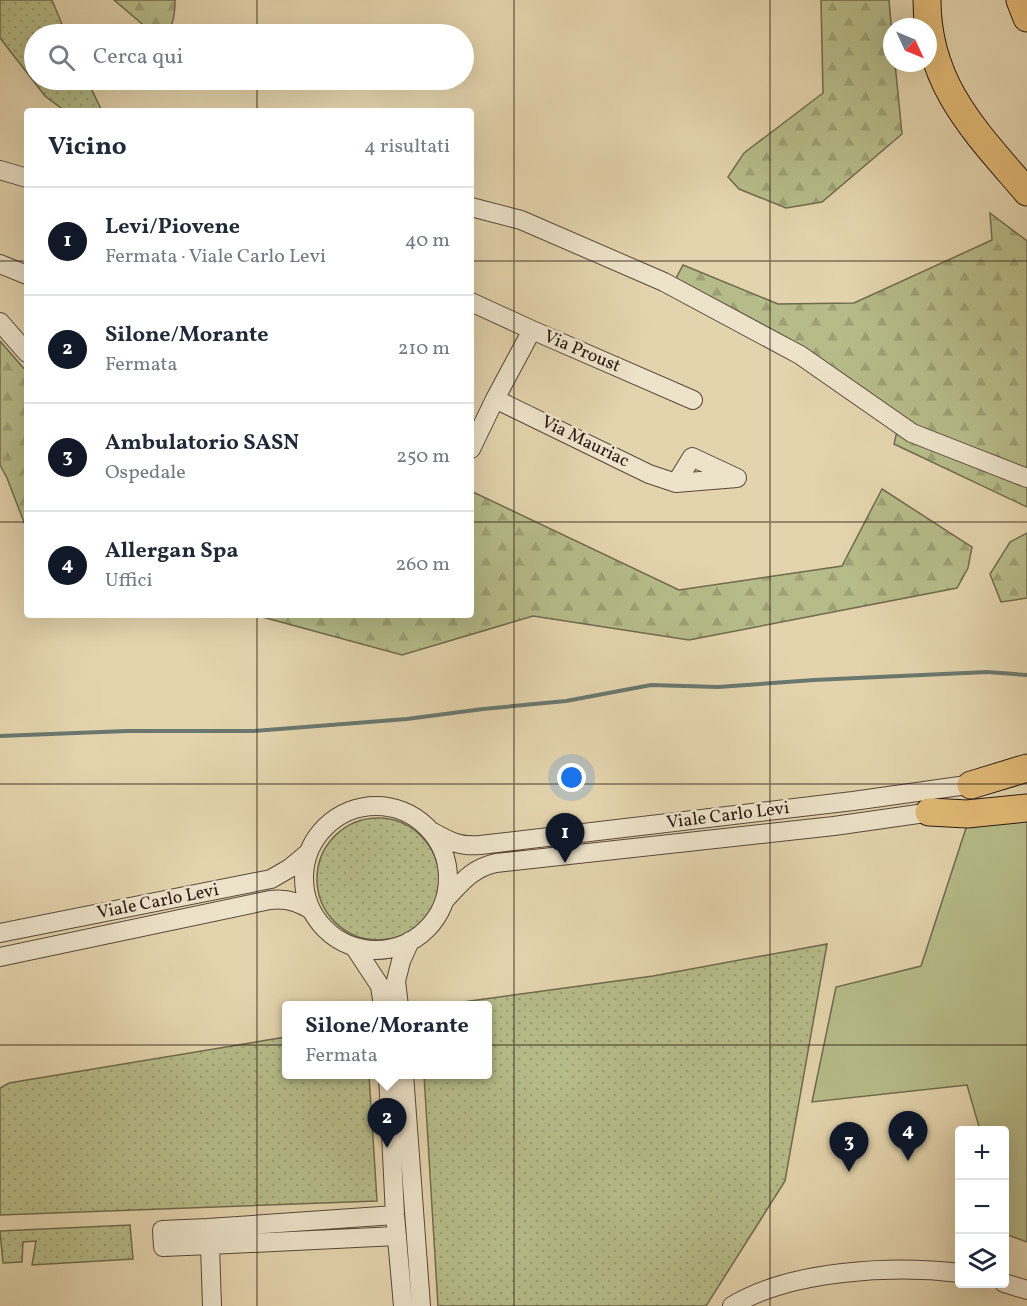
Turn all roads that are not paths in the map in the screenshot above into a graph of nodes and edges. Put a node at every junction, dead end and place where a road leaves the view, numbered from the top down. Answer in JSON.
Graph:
{"nodes":[{"id":1,"x":910,"y":0,"type":"edge"},
{"id":2,"x":927,"y":0,"type":"edge"},
{"id":3,"x":1020,"y":0,"type":"edge"},
{"id":4,"x":911,"y":18,"type":"edge"},
{"id":5,"x":1027,"y":18,"type":"edge"},
{"id":6,"x":925,"y":72,"type":"edge"},
{"id":7,"x":0,"y":170,"type":"edge"},
{"id":8,"x":24,"y":177,"type":"edge"},
{"id":9,"x":1027,"y":192,"type":"edge"},
{"id":10,"x":474,"y":208,"type":"edge"},
{"id":11,"x":1027,"y":208,"type":"edge"},
{"id":12,"x":0,"y":264,"type":"edge"},
{"id":13,"x":24,"y":273,"type":"edge"},
{"id":14,"x":474,"y":303,"type":"edge"},
{"id":15,"x":0,"y":322,"type":"edge"},
{"id":16,"x":532,"y":330,"type":"junction"},
{"id":17,"x":24,"y":350,"type":"edge"},
{"id":18,"x":495,"y":399,"type":"junction"},
{"id":19,"x":693,"y":400,"type":"dead end"},
{"id":20,"x":474,"y":443,"type":"edge"},
{"id":21,"x":1027,"y":478,"type":"edge"},
{"id":22,"x":676,"y":483,"type":"dead end"},
{"id":23,"x":1027,"y":768,"type":"edge"},
{"id":24,"x":1027,"y":777,"type":"edge"},
{"id":25,"x":971,"y":785,"type":"junction"},
{"id":26,"x":1027,"y":796,"type":"edge"},
{"id":27,"x":1027,"y":807,"type":"edge"},
{"id":28,"x":929,"y":812,"type":"junction"},
{"id":29,"x":431,"y":831,"type":"junction"},
{"id":30,"x":308,"y":853,"type":"junction"},
{"id":31,"x":445,"y":900,"type":"junction"},
{"id":32,"x":311,"y":910,"type":"junction"},
{"id":33,"x":0,"y":933,"type":"edge"},
{"id":34,"x":410,"y":942,"type":"junction"},
{"id":35,"x":355,"y":948,"type":"junction"},
{"id":36,"x":0,"y":957,"type":"edge"},
{"id":37,"x":382,"y":1001,"type":"edge"},
{"id":38,"x":398,"y":1001,"type":"edge"},
{"id":39,"x":388,"y":1079,"type":"edge"},
{"id":40,"x":404,"y":1079,"type":"edge"},
{"id":41,"x":395,"y":1215,"type":"junction"},
{"id":42,"x":209,"y":1236,"type":"junction"},
{"id":43,"x":397,"y":1236,"type":"junction"},
{"id":44,"x":955,"y":1273,"type":"edge"},
{"id":45,"x":1009,"y":1284,"type":"edge"},
{"id":46,"x":1027,"y":1290,"type":"edge"},
{"id":47,"x":212,"y":1305,"type":"edge"},
{"id":48,"x":403,"y":1306,"type":"edge"},
{"id":49,"x":421,"y":1306,"type":"edge"},
{"id":50,"x":732,"y":1306,"type":"edge"}],
"edges":[{"from":1,"to":4,"type":"highway"},
{"from":2,"to":9,"type":"highway"},
{"from":3,"to":5,"type":"highway"},
{"from":6,"to":11,"type":"highway"},
{"from":7,"to":8,"type":"street"},
{"from":10,"to":21,"type":"street"},
{"from":12,"to":13,"type":"street"},
{"from":14,"to":16,"type":"street","name":"Via Proust"},
{"from":15,"to":17,"type":"street"},
{"from":16,"to":18,"type":"street"},
{"from":16,"to":19,"type":"street","name":"Via Proust"},
{"from":18,"to":20,"type":"street"},
{"from":18,"to":22,"type":"street","name":"Via Mauriac"},
{"from":23,"to":25,"type":"highway"},
{"from":24,"to":25,"type":"street","name":"Viale Carlo Levi"},
{"from":25,"to":29,"type":"street","name":"Viale Carlo Levi"},
{"from":26,"to":28,"type":"street","name":"Viale Carlo Levi"},
{"from":27,"to":28,"type":"highway"},
{"from":28,"to":31,"type":"street","name":"Viale Carlo Levi"},
{"from":29,"to":30,"type":"street"},
{"from":29,"to":31,"type":"street"},
{"from":30,"to":32,"type":"street"},
{"from":30,"to":33,"type":"street","name":"Viale Carlo Levi"},
{"from":31,"to":34,"type":"street"},
{"from":32,"to":35,"type":"street"},
{"from":32,"to":36,"type":"street","name":"Viale Carlo Levi"},
{"from":34,"to":35,"type":"street"},
{"from":34,"to":38,"type":"street"},
{"from":35,"to":37,"type":"street"},
{"from":39,"to":41,"type":"street"},
{"from":40,"to":49,"type":"street"},
{"from":41,"to":42,"type":"street"},
{"from":41,"to":43,"type":"street"},
{"from":42,"to":43,"type":"street"},
{"from":42,"to":47,"type":"street"},
{"from":43,"to":48,"type":"street"},
{"from":44,"to":50,"type":"street"},
{"from":45,"to":46,"type":"street"}]}
